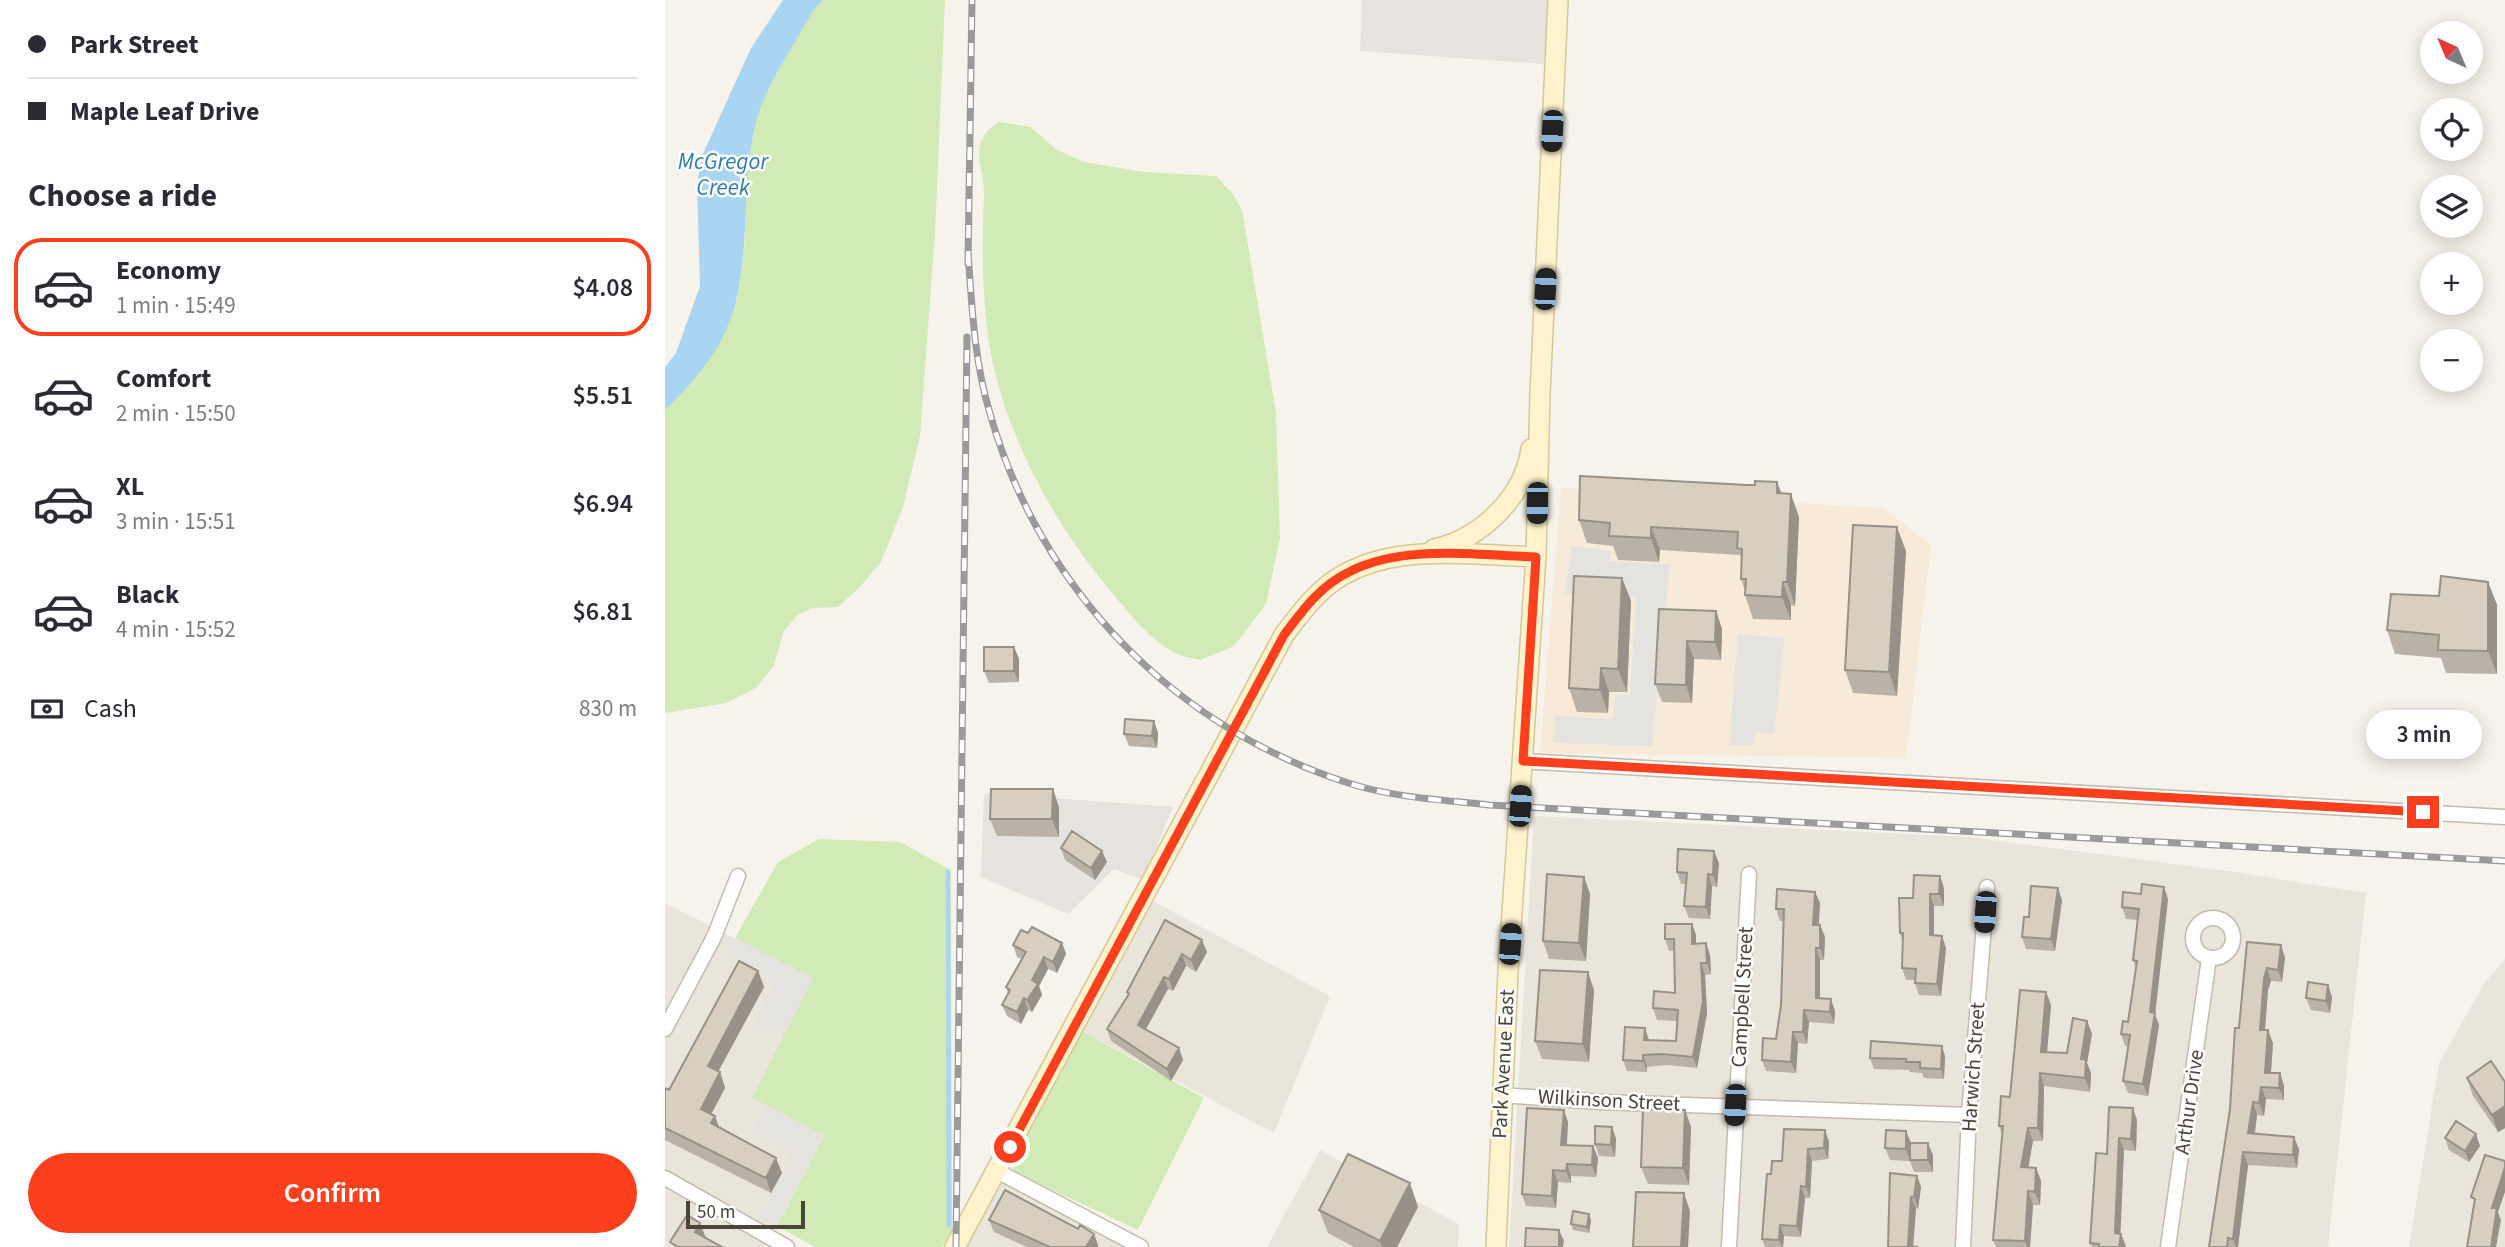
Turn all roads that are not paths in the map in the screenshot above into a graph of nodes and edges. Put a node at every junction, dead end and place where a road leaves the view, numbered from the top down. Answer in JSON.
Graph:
{"nodes":[{"id":1,"x":1558,"y":0,"type":"edge"},
{"id":2,"x":1540,"y":394,"type":"junction"},
{"id":3,"x":1416,"y":553,"type":"junction"},
{"id":4,"x":1536,"y":557,"type":"junction"},
{"id":5,"x":1523,"y":761,"type":"junction"},
{"id":6,"x":2505,"y":817,"type":"edge"},
{"id":7,"x":1749,"y":873,"type":"dead end"},
{"id":8,"x":738,"y":876,"type":"dead end"},
{"id":9,"x":1987,"y":887,"type":"dead end"},
{"id":10,"x":2209,"y":957,"type":"dead end"},
{"id":11,"x":665,"y":1029,"type":"edge"},
{"id":12,"x":1501,"y":1095,"type":"junction"},
{"id":13,"x":1735,"y":1105,"type":"junction"},
{"id":14,"x":1969,"y":1115,"type":"junction"},
{"id":15,"x":997,"y":1171,"type":"junction"},
{"id":16,"x":665,"y":1178,"type":"edge"},
{"id":17,"x":787,"y":1247,"type":"edge"},
{"id":18,"x":955,"y":1247,"type":"edge"},
{"id":19,"x":1141,"y":1247,"type":"edge"},
{"id":20,"x":1496,"y":1247,"type":"edge"},
{"id":21,"x":1729,"y":1247,"type":"edge"},
{"id":22,"x":1963,"y":1247,"type":"edge"},
{"id":23,"x":2168,"y":1247,"type":"edge"}],
"edges":[{"from":1,"to":2,"type":"main road","name":"Park Avenue East"},
{"from":2,"to":3,"type":"main road"},
{"from":2,"to":4,"type":"main road","name":"Park Avenue East"},
{"from":3,"to":4,"type":"main road"},
{"from":3,"to":15,"type":"main road"},
{"from":4,"to":5,"type":"main road","name":"Park Avenue East"},
{"from":5,"to":6,"type":"street"},
{"from":5,"to":12,"type":"main road","name":"Park Avenue East"},
{"from":7,"to":13,"type":"street","name":"Campbell Street"},
{"from":8,"to":11,"type":"street"},
{"from":9,"to":14,"type":"street","name":"Harwich Street"},
{"from":10,"to":23,"type":"street","name":"Arthur Drive"},
{"from":12,"to":13,"type":"street","name":"Wilkinson Street"},
{"from":12,"to":20,"type":"main road","name":"Park Avenue East"},
{"from":13,"to":14,"type":"street","name":"Wilkinson Street"},
{"from":13,"to":21,"type":"street","name":"Campbell Street"},
{"from":14,"to":22,"type":"street","name":"Harwich Street"},
{"from":15,"to":18,"type":"main road"},
{"from":15,"to":19,"type":"street"},
{"from":16,"to":17,"type":"street"}]}
